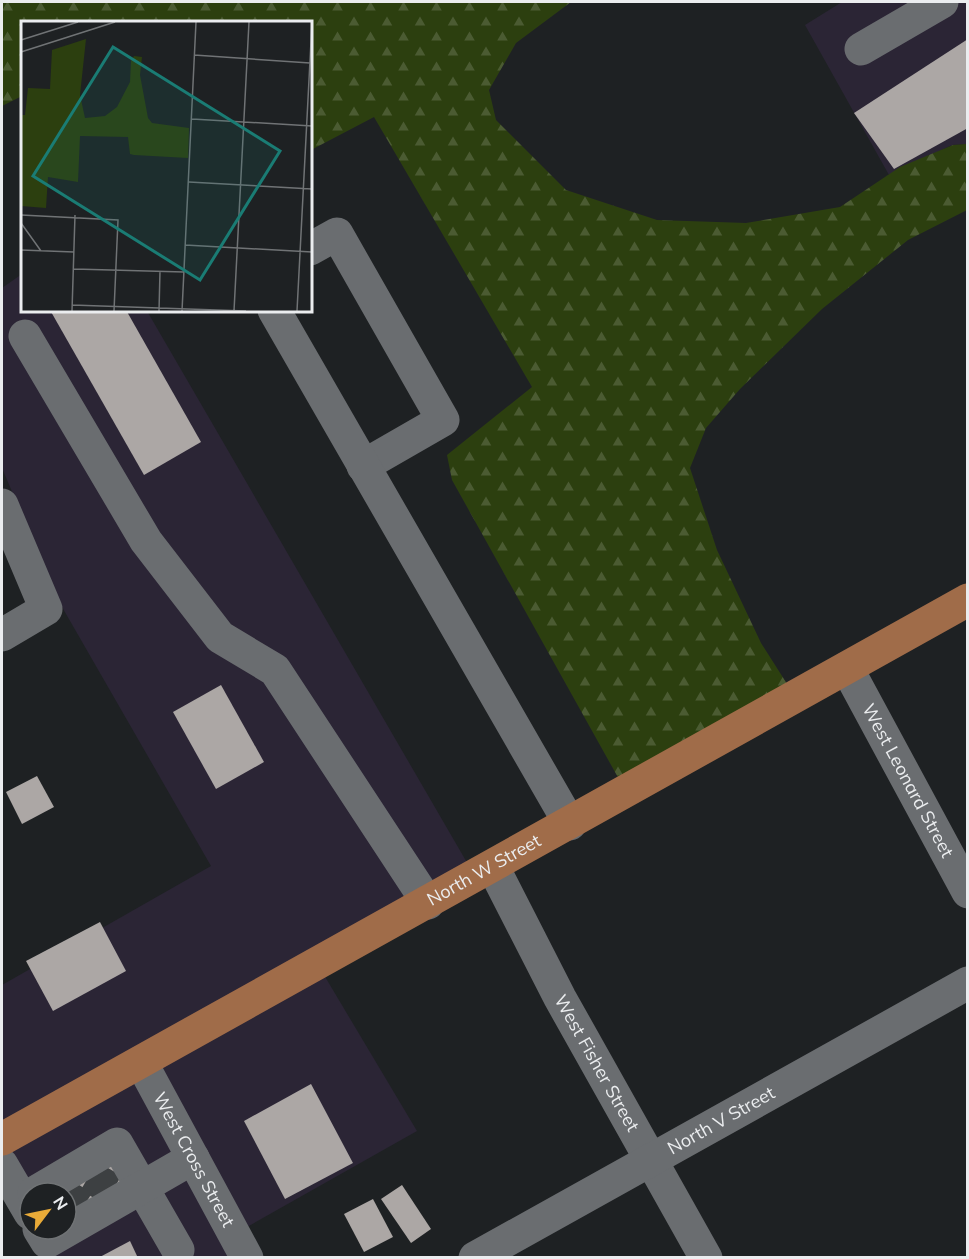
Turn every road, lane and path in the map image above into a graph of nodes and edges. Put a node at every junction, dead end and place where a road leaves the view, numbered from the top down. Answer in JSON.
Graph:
{"nodes":[{"id":1,"x":942,"y":2,"type":"edge"},
{"id":2,"x":861,"y":49,"type":"dead end"},
{"id":3,"x":312,"y":248,"type":"edge"},
{"id":4,"x":275,"y":312,"type":"edge"},
{"id":5,"x":25,"y":336,"type":"dead end"},
{"id":6,"x":363,"y":466,"type":"junction"},
{"id":7,"x":2,"y":505,"type":"edge"},
{"id":8,"x":968,"y":600,"type":"edge"},
{"id":9,"x":2,"y":635,"type":"edge"},
{"id":10,"x":847,"y":669,"type":"junction"},
{"id":11,"x":570,"y":824,"type":"junction"},
{"id":12,"x":493,"y":867,"type":"junction"},
{"id":13,"x":968,"y":892,"type":"edge"},
{"id":14,"x":428,"y":903,"type":"junction"},
{"id":15,"x":968,"y":983,"type":"edge"},
{"id":16,"x":141,"y":1062,"type":"junction"},
{"id":17,"x":2,"y":1139,"type":"edge"},
{"id":18,"x":193,"y":1158,"type":"junction"},
{"id":19,"x":652,"y":1159,"type":"junction"},
{"id":20,"x":2,"y":1165,"type":"edge"},
{"id":21,"x":41,"y":1181,"type":"edge"},
{"id":22,"x":78,"y":1192,"type":"edge"},
{"id":23,"x":78,"y":1197,"type":"tunnel mouth"},
{"id":24,"x":178,"y":1250,"type":"dead end"},
{"id":25,"x":247,"y":1257,"type":"edge"},
{"id":26,"x":475,"y":1257,"type":"edge"},
{"id":27,"x":706,"y":1257,"type":"edge"}],
"edges":[{"from":1,"to":2,"type":"street"},
{"from":3,"to":6,"type":"street"},
{"from":4,"to":6,"type":"street"},
{"from":5,"to":14,"type":"street"},
{"from":6,"to":11,"type":"street"},
{"from":7,"to":9,"type":"street"},
{"from":8,"to":10,"type":"main road","name":"North W Street"},
{"from":10,"to":11,"type":"main road","name":"North W Street"},
{"from":10,"to":13,"type":"street","name":"West Leonard Street"},
{"from":11,"to":12,"type":"main road","name":"North W Street"},
{"from":12,"to":14,"type":"main road","name":"North W Street"},
{"from":12,"to":19,"type":"street","name":"West Fisher Street"},
{"from":14,"to":16,"type":"main road","name":"North W Street"},
{"from":15,"to":19,"type":"street","name":"North V Street"},
{"from":16,"to":17,"type":"main road","name":"North W Street"},
{"from":16,"to":18,"type":"street","name":"West Cross Street"},
{"from":18,"to":22,"type":"street"},
{"from":18,"to":25,"type":"street","name":"West Cross Street"},
{"from":19,"to":26,"type":"street","name":"North V Street"},
{"from":19,"to":27,"type":"street","name":"West Fisher Street"},
{"from":20,"to":21,"type":"street"},
{"from":23,"to":24,"type":"street"}]}
